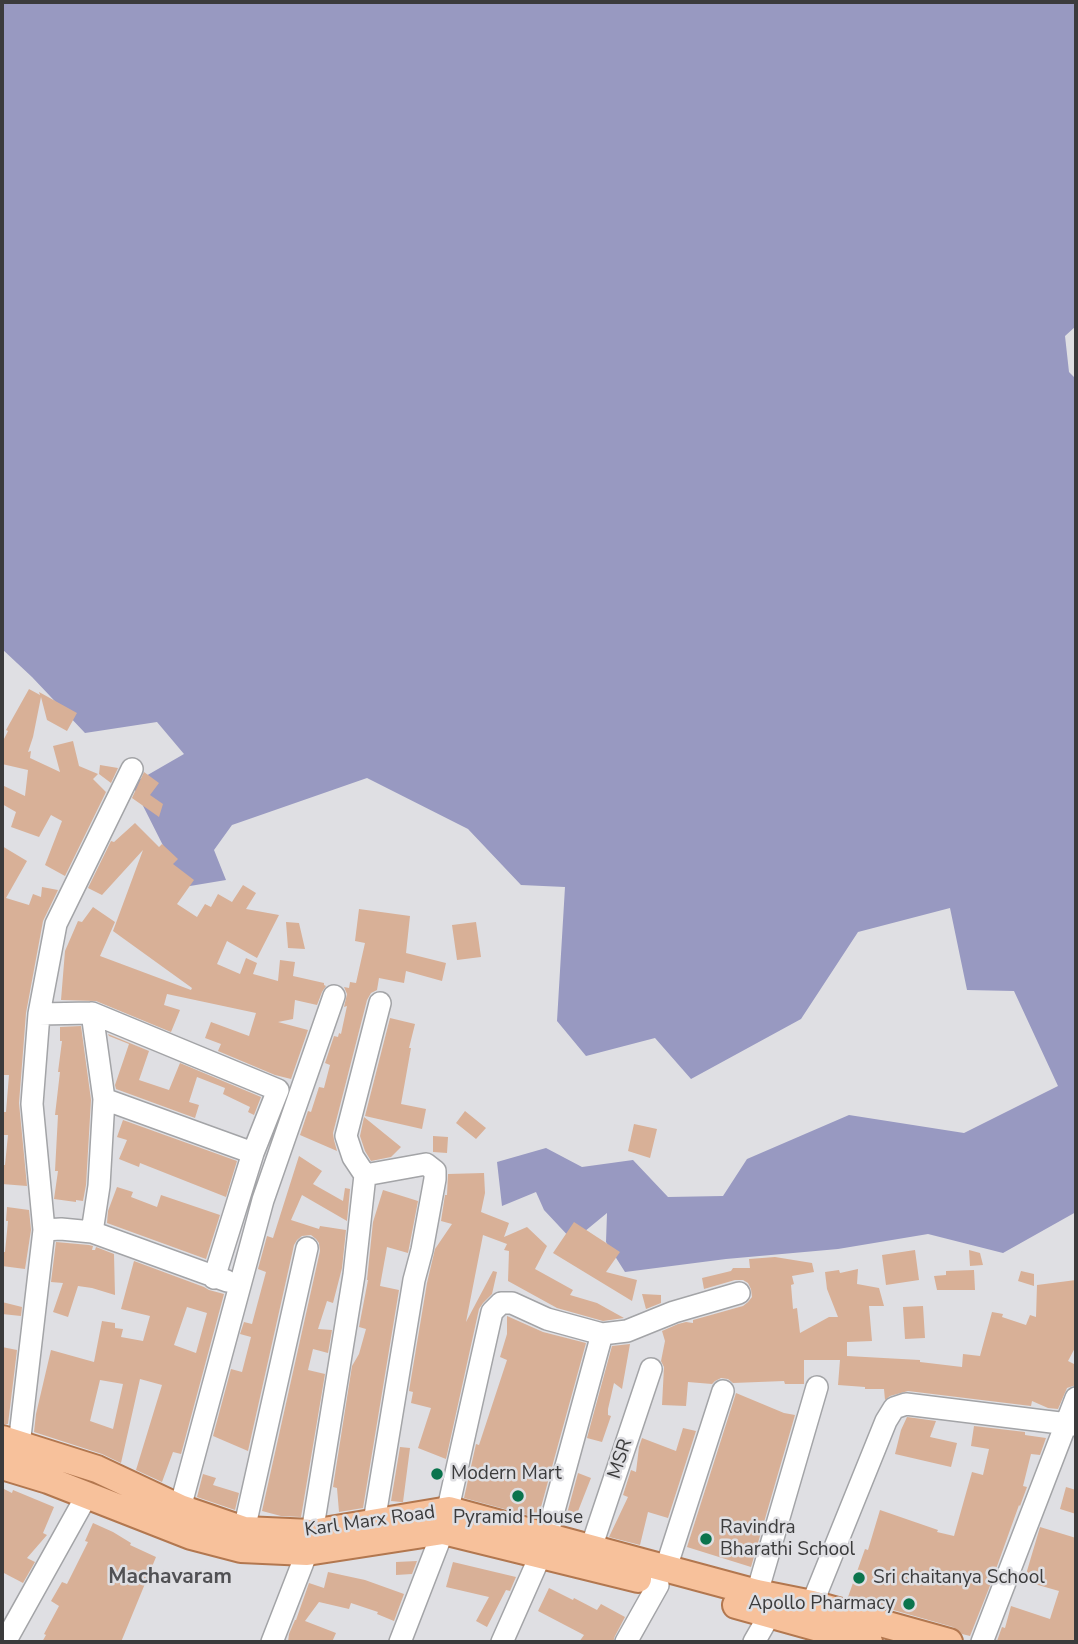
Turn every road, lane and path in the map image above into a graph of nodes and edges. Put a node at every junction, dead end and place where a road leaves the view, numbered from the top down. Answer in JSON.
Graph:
{"nodes":[{"id":1,"x":132,"y":769,"type":"dead end"},
{"id":2,"x":334,"y":996,"type":"dead end"},
{"id":3,"x":380,"y":1003,"type":"dead end"},
{"id":4,"x":92,"y":1013,"type":"junction"},
{"id":5,"x":38,"y":1014,"type":"junction"},
{"id":6,"x":104,"y":1099,"type":"junction"},
{"id":7,"x":253,"y":1153,"type":"junction"},
{"id":8,"x":365,"y":1175,"type":"junction"},
{"id":9,"x":44,"y":1230,"type":"junction"},
{"id":10,"x":92,"y":1232,"type":"junction"},
{"id":11,"x":307,"y":1248,"type":"dead end"},
{"id":12,"x":214,"y":1278,"type":"junction"},
{"id":13,"x":239,"y":1285,"type":"junction"},
{"id":14,"x":738,"y":1293,"type":"dead end"},
{"id":15,"x":602,"y":1334,"type":"junction"},
{"id":16,"x":651,"y":1369,"type":"dead end"},
{"id":17,"x":817,"y":1387,"type":"dead end"},
{"id":18,"x":723,"y":1391,"type":"dead end"},
{"id":19,"x":1076,"y":1398,"type":"edge"},
{"id":20,"x":1071,"y":1425,"type":"edge"},
{"id":21,"x":10,"y":1442,"type":"edge"},
{"id":22,"x":2,"y":1466,"type":"edge"},
{"id":23,"x":87,"y":1495,"type":"junction"},
{"id":24,"x":180,"y":1508,"type":"junction"},
{"id":25,"x":446,"y":1520,"type":"junction"},
{"id":26,"x":374,"y":1522,"type":"junction"},
{"id":27,"x":244,"y":1530,"type":"junction"},
{"id":28,"x":310,"y":1542,"type":"junction"},
{"id":29,"x":544,"y":1545,"type":"junction"},
{"id":30,"x":591,"y":1548,"type":"junction"},
{"id":31,"x":662,"y":1576,"type":"junction"},
{"id":32,"x":764,"y":1603,"type":"junction"},
{"id":33,"x":812,"y":1604,"type":"junction"},
{"id":34,"x":908,"y":1637,"type":"edge"},
{"id":35,"x":5,"y":1642,"type":"edge"},
{"id":36,"x":272,"y":1642,"type":"edge"},
{"id":37,"x":400,"y":1642,"type":"edge"},
{"id":38,"x":502,"y":1642,"type":"edge"},
{"id":39,"x":626,"y":1642,"type":"edge"},
{"id":40,"x":754,"y":1642,"type":"edge"},
{"id":41,"x":869,"y":1642,"type":"edge"},
{"id":42,"x":949,"y":1642,"type":"edge"},
{"id":43,"x":982,"y":1642,"type":"edge"}],
"edges":[{"from":1,"to":5,"type":"street"},
{"from":2,"to":13,"type":"street"},
{"from":3,"to":8,"type":"street"},
{"from":4,"to":5,"type":"street"},
{"from":4,"to":6,"type":"street"},
{"from":4,"to":7,"type":"street"},
{"from":5,"to":9,"type":"street"},
{"from":6,"to":7,"type":"street"},
{"from":6,"to":10,"type":"street"},
{"from":7,"to":12,"type":"street"},
{"from":8,"to":26,"type":"street"},
{"from":8,"to":28,"type":"street"},
{"from":9,"to":10,"type":"street"},
{"from":9,"to":21,"type":"street"},
{"from":10,"to":12,"type":"street"},
{"from":11,"to":27,"type":"street"},
{"from":12,"to":13,"type":"street"},
{"from":13,"to":24,"type":"street"},
{"from":14,"to":15,"type":"street"},
{"from":15,"to":25,"type":"street"},
{"from":15,"to":29,"type":"street"},
{"from":16,"to":30,"type":"street","name":"MSR"},
{"from":17,"to":32,"type":"street"},
{"from":18,"to":31,"type":"street"},
{"from":19,"to":20,"type":"street"},
{"from":20,"to":33,"type":"street"},
{"from":20,"to":43,"type":"street"},
{"from":21,"to":24,"type":"main road","name":"Karl Marx Road"},
{"from":22,"to":23,"type":"main road","name":"Karl Marx Road"},
{"from":23,"to":28,"type":"main road","name":"Karl Marx Road"},
{"from":23,"to":35,"type":"street"},
{"from":24,"to":27,"type":"main road","name":"Karl Marx Road"},
{"from":25,"to":26,"type":"main road","name":"Karl Marx Road"},
{"from":25,"to":28,"type":"main road","name":"Karl Marx Road"},
{"from":25,"to":29,"type":"main road","name":"Karl Marx Road"},
{"from":25,"to":37,"type":"street"},
{"from":26,"to":28,"type":"main road","name":"Karl Marx Road"},
{"from":27,"to":28,"type":"main road","name":"Karl Marx Road"},
{"from":28,"to":36,"type":"street"},
{"from":29,"to":30,"type":"main road","name":"Karl Marx Road"},
{"from":29,"to":31,"type":"main road","name":"Karl Marx Road"},
{"from":29,"to":38,"type":"street"},
{"from":30,"to":31,"type":"main road","name":"Karl Marx Road"},
{"from":31,"to":32,"type":"main road","name":"Karl Marx Road"},
{"from":31,"to":39,"type":"street"},
{"from":32,"to":33,"type":"main road","name":"Karl Marx Road"},
{"from":32,"to":40,"type":"street"},
{"from":32,"to":41,"type":"main road","name":"Karl Marx Road"},
{"from":33,"to":34,"type":"main road","name":"Karl Marx Road"},
{"from":34,"to":42,"type":"main road","name":"Karl Marx Road"}]}
